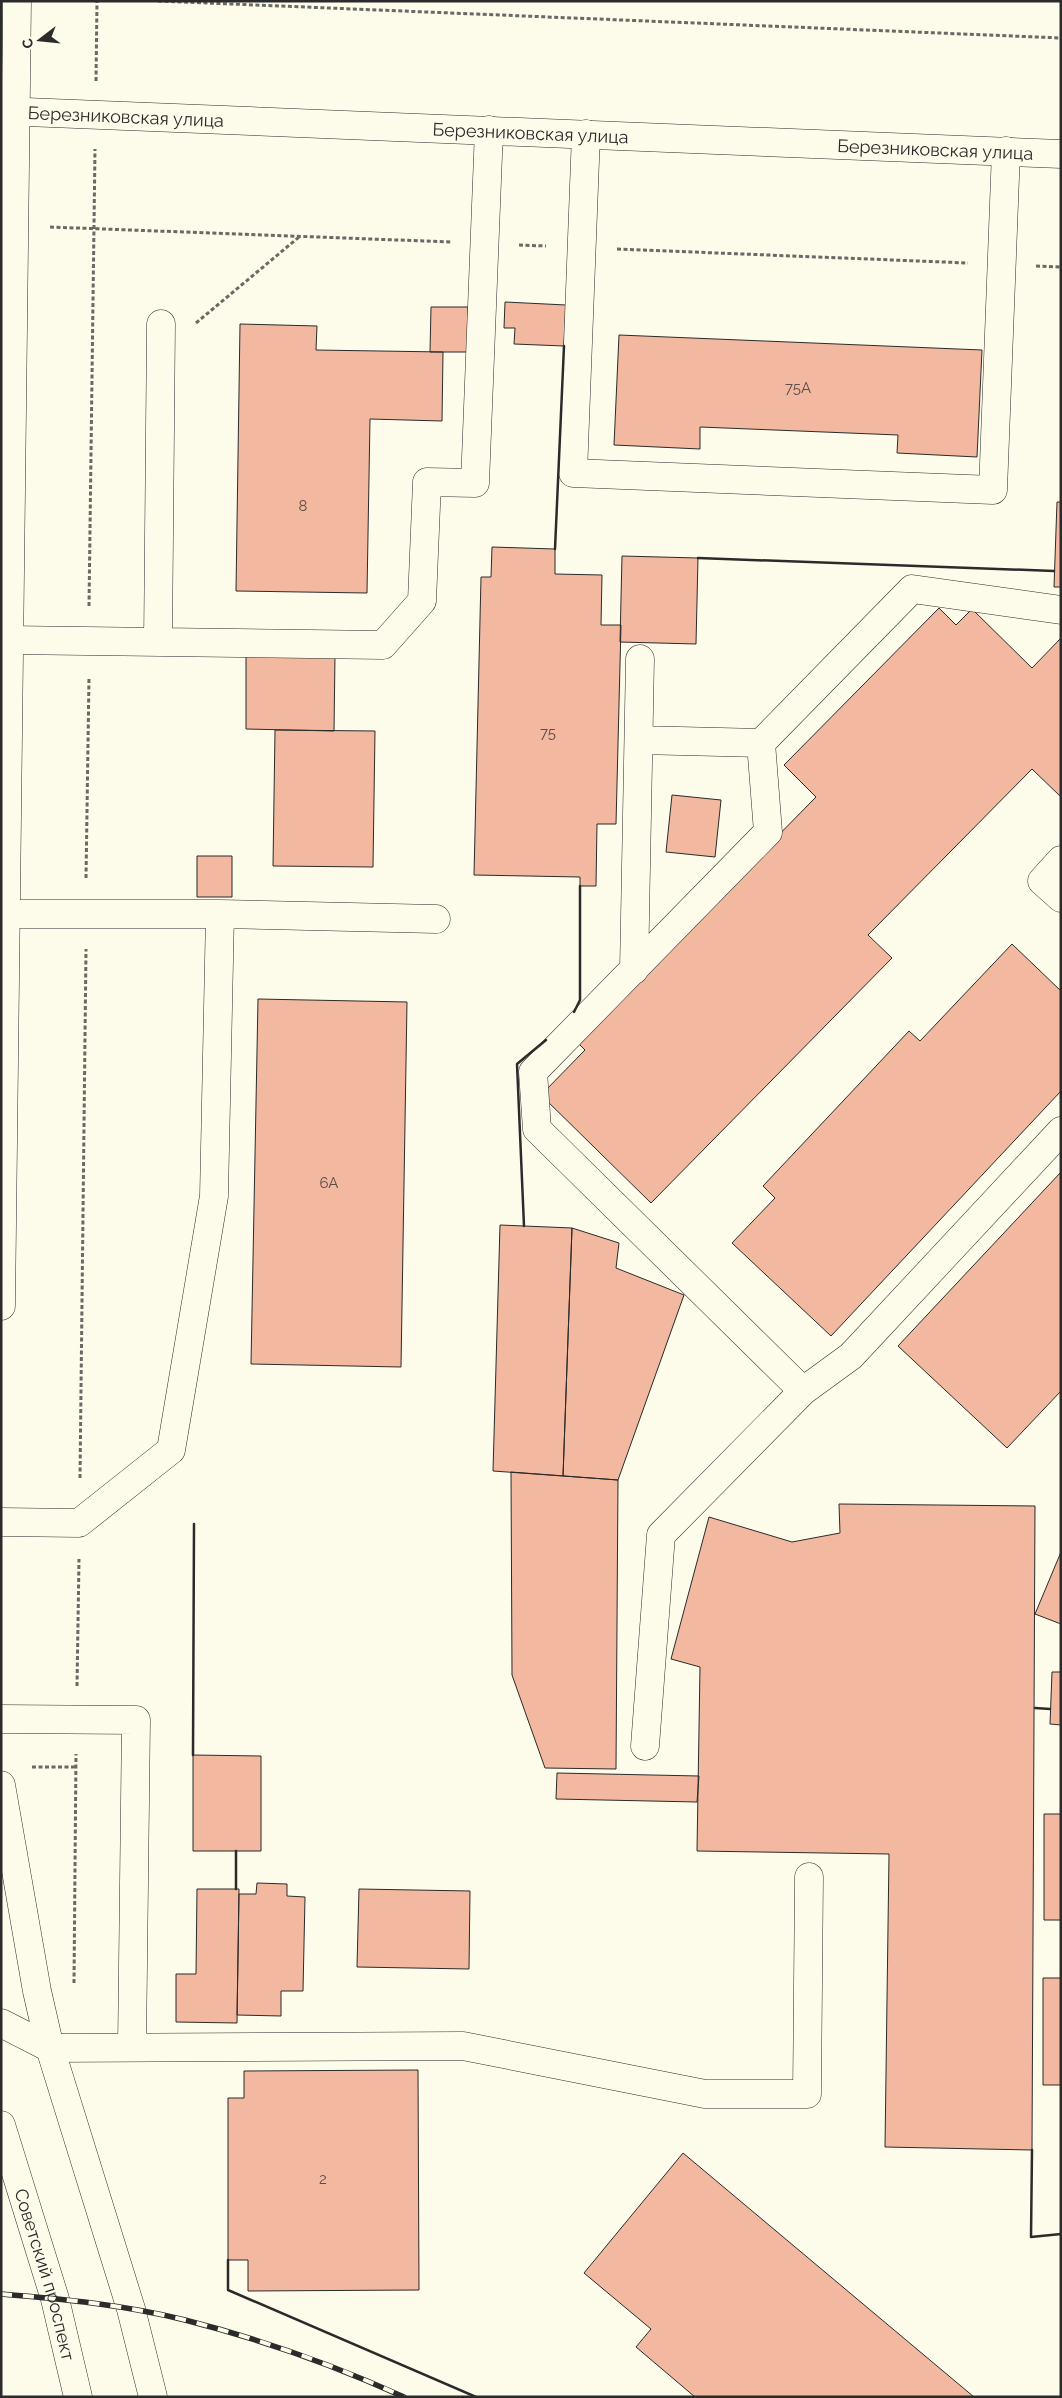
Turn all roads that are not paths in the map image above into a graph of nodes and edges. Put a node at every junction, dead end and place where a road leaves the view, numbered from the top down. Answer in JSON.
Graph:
{"nodes":[{"id":1,"x":17,"y":1,"type":"edge"},
{"id":2,"x":8,"y":112,"type":"edge"},
{"id":3,"x":489,"y":130,"type":"junction"},
{"id":4,"x":586,"y":134,"type":"junction"},
{"id":5,"x":1006,"y":152,"type":"junction"},
{"id":6,"x":1061,"y":154,"type":"edge"},
{"id":7,"x":161,"y":324,"type":"dead end"},
{"id":8,"x":1061,"y":610,"type":"edge"},
{"id":9,"x":9,"y":640,"type":"junction"},
{"id":10,"x":158,"y":642,"type":"junction"},
{"id":11,"x":640,"y":659,"type":"dead end"},
{"id":12,"x":639,"y":740,"type":"junction"},
{"id":13,"x":761,"y":743,"type":"junction"},
{"id":14,"x":1061,"y":860,"type":"edge"},
{"id":15,"x":1061,"y":898,"type":"edge"},
{"id":16,"x":6,"y":914,"type":"junction"},
{"id":17,"x":220,"y":914,"type":"junction"},
{"id":18,"x":436,"y":919,"type":"dead end"},
{"id":19,"x":634,"y":970,"type":"junction"},
{"id":20,"x":1061,"y":1131,"type":"edge"},
{"id":21,"x":1,"y":1306,"type":"edge"},
{"id":22,"x":803,"y":1392,"type":"junction"},
{"id":23,"x":1,"y":1522,"type":"edge"},
{"id":24,"x":1,"y":1719,"type":"edge"},
{"id":25,"x":645,"y":1746,"type":"dead end"},
{"id":26,"x":1,"y":1785,"type":"edge"},
{"id":27,"x":810,"y":1877,"type":"dead end"},
{"id":28,"x":1,"y":2023,"type":"edge"},
{"id":29,"x":132,"y":2047,"type":"junction"},
{"id":30,"x":50,"y":2048,"type":"junction"},
{"id":31,"x":1,"y":2126,"type":"edge"},
{"id":32,"x":78,"y":2397,"type":"edge"},
{"id":33,"x":153,"y":2397,"type":"edge"}],
"edges":[{"from":1,"to":2,"type":"main road"},
{"from":2,"to":3,"type":"main road","name":"Березниковская улица"},
{"from":2,"to":9,"type":"main road"},
{"from":3,"to":4,"type":"main road","name":"Березниковская улица"},
{"from":3,"to":10,"type":"main road"},
{"from":4,"to":5,"type":"main road","name":"Березниковская улица"},
{"from":4,"to":5,"type":"main road"},
{"from":5,"to":6,"type":"main road","name":"Березниковская улица"},
{"from":7,"to":10,"type":"main road"},
{"from":8,"to":13,"type":"main road"},
{"from":9,"to":10,"type":"main road"},
{"from":9,"to":16,"type":"main road"},
{"from":11,"to":12,"type":"main road"},
{"from":12,"to":13,"type":"main road"},
{"from":12,"to":19,"type":"main road"},
{"from":13,"to":19,"type":"main road"},
{"from":14,"to":15,"type":"main road"},
{"from":16,"to":17,"type":"main road"},
{"from":16,"to":21,"type":"main road"},
{"from":17,"to":18,"type":"main road"},
{"from":17,"to":23,"type":"main road"},
{"from":19,"to":22,"type":"main road"},
{"from":20,"to":22,"type":"main road"},
{"from":22,"to":25,"type":"main road"},
{"from":24,"to":29,"type":"main road"},
{"from":26,"to":30,"type":"main road"},
{"from":27,"to":29,"type":"main road"},
{"from":28,"to":30,"type":"main road"},
{"from":29,"to":30,"type":"main road"},
{"from":30,"to":33,"type":"main road"},
{"from":31,"to":32,"type":"main road","name":"Советский проспект"}]}
